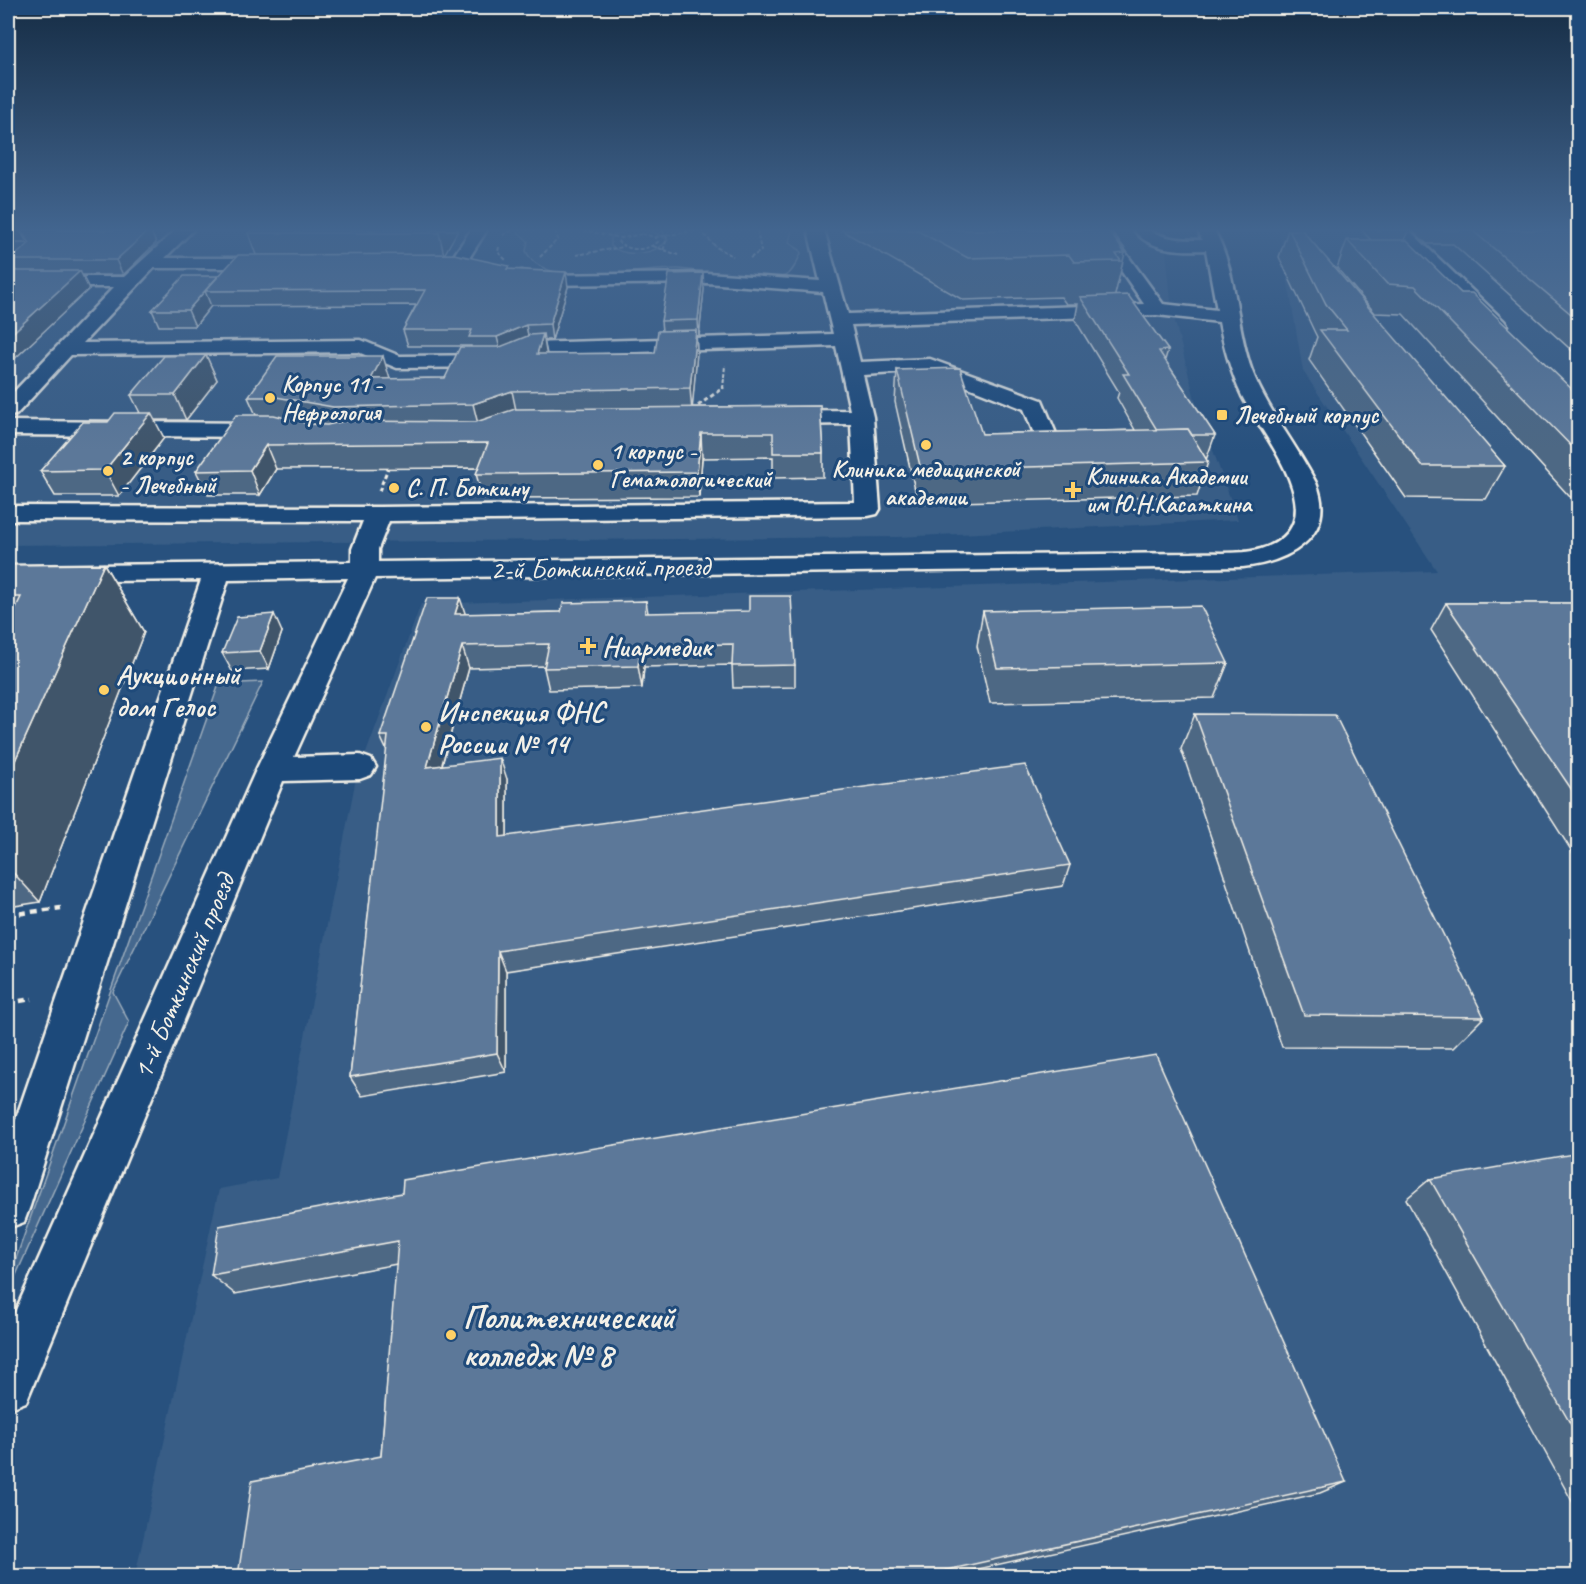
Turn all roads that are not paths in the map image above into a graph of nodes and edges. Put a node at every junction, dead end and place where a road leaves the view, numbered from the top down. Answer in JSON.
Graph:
{"nodes":[{"id":1,"x":108,"y":304,"type":"edge"},
{"id":2,"x":835,"y":304,"type":"edge"},
{"id":3,"x":1153,"y":304,"type":"edge"},
{"id":4,"x":1226,"y":304,"type":"edge"},
{"id":5,"x":1475,"y":304,"type":"edge"},
{"id":6,"x":1157,"y":309,"type":"junction"},
{"id":7,"x":1228,"y":317,"type":"junction"},
{"id":8,"x":842,"y":330,"type":"junction"},
{"id":9,"x":1510,"y":338,"type":"edge"},
{"id":10,"x":64,"y":350,"type":"junction"},
{"id":11,"x":851,"y":369,"type":"junction"},
{"id":12,"x":8,"y":410,"type":"edge"},
{"id":13,"x":862,"y":417,"type":"junction"},
{"id":14,"x":760,"y":419,"type":"edge"},
{"id":15,"x":8,"y":428,"type":"edge"},
{"id":16,"x":285,"y":430,"type":"edge"},
{"id":17,"x":1050,"y":448,"type":"edge"},
{"id":18,"x":378,"y":504,"type":"junction"},
{"id":19,"x":8,"y":513,"type":"edge"},
{"id":20,"x":365,"y":571,"type":"junction"},
{"id":21,"x":217,"y":572,"type":"junction"},
{"id":22,"x":8,"y":574,"type":"edge"},
{"id":23,"x":360,"y":767,"type":"dead end"},
{"id":24,"x":272,"y":770,"type":"junction"},
{"id":25,"x":8,"y":1206,"type":"edge"},
{"id":26,"x":8,"y":1384,"type":"edge"}],
"edges":[{"from":1,"to":10,"type":"street"},
{"from":2,"to":8,"type":"street"},
{"from":3,"to":6,"type":"street"},
{"from":4,"to":7,"type":"street"},
{"from":5,"to":9,"type":"street"},
{"from":6,"to":7,"type":"street"},
{"from":6,"to":8,"type":"street"},
{"from":7,"to":20,"type":"street","name":"2-й Боткинский проезд"},
{"from":8,"to":10,"type":"street"},
{"from":8,"to":11,"type":"street"},
{"from":10,"to":12,"type":"street"},
{"from":11,"to":13,"type":"street"},
{"from":11,"to":17,"type":"street"},
{"from":13,"to":14,"type":"street"},
{"from":13,"to":18,"type":"street"},
{"from":15,"to":16,"type":"street"},
{"from":18,"to":19,"type":"street"},
{"from":18,"to":20,"type":"street"},
{"from":20,"to":21,"type":"street","name":"2-й Боткинский проезд"},
{"from":20,"to":24,"type":"street","name":"1-й Боткинский проезд"},
{"from":21,"to":22,"type":"street","name":"2-й Боткинский проезд"},
{"from":21,"to":25,"type":"street"},
{"from":23,"to":24,"type":"street"},
{"from":24,"to":26,"type":"street","name":"1-й Боткинский проезд"}]}
